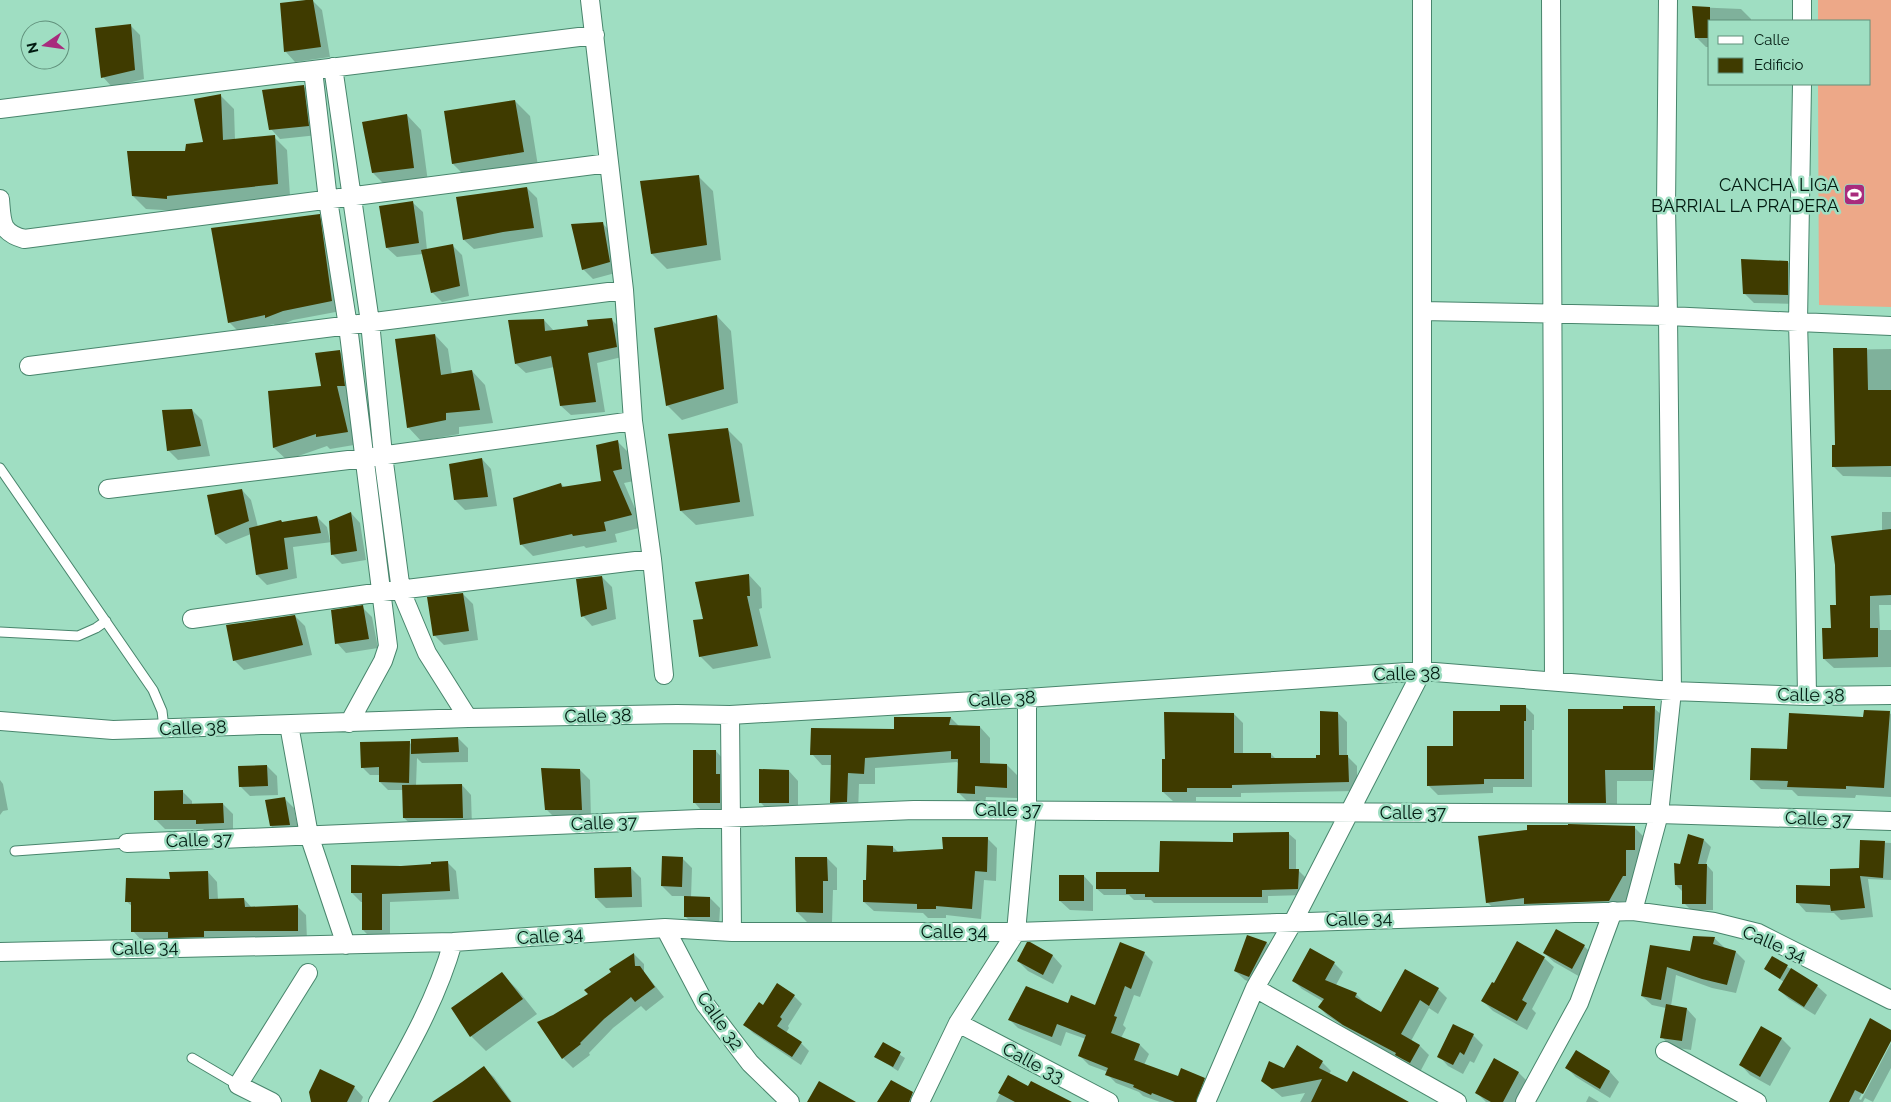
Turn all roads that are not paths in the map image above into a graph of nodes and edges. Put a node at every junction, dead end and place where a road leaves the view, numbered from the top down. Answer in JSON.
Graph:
{"nodes":[{"id":1,"x":590,"y":0,"type":"edge"},
{"id":2,"x":1422,"y":0,"type":"edge"},
{"id":3,"x":1552,"y":0,"type":"edge"},
{"id":4,"x":1668,"y":0,"type":"edge"},
{"id":5,"x":1802,"y":0,"type":"edge"},
{"id":6,"x":1802,"y":20,"type":"edge"},
{"id":7,"x":594,"y":35,"type":"junction"},
{"id":8,"x":333,"y":67,"type":"junction"},
{"id":9,"x":313,"y":70,"type":"junction"},
{"id":10,"x":1802,"y":85,"type":"edge"},
{"id":11,"x":0,"y":108,"type":"edge"},
{"id":12,"x":609,"y":163,"type":"junction"},
{"id":13,"x":353,"y":197,"type":"junction"},
{"id":14,"x":0,"y":199,"type":"edge"},
{"id":15,"x":328,"y":200,"type":"junction"},
{"id":16,"x":624,"y":290,"type":"junction"},
{"id":17,"x":1422,"y":311,"type":"junction"},
{"id":18,"x":1553,"y":314,"type":"junction"},
{"id":19,"x":1668,"y":316,"type":"junction"},
{"id":20,"x":370,"y":322,"type":"junction"},
{"id":21,"x":1798,"y":322,"type":"junction"},
{"id":22,"x":348,"y":326,"type":"junction"},
{"id":23,"x":1891,"y":326,"type":"edge"},
{"id":24,"x":29,"y":366,"type":"dead end"},
{"id":25,"x":633,"y":421,"type":"junction"},
{"id":26,"x":383,"y":455,"type":"junction"},
{"id":27,"x":365,"y":458,"type":"junction"},
{"id":28,"x":0,"y":468,"type":"edge"},
{"id":29,"x":108,"y":490,"type":"dead end"},
{"id":30,"x":652,"y":559,"type":"junction"},
{"id":31,"x":401,"y":591,"type":"junction"},
{"id":32,"x":382,"y":592,"type":"junction"},
{"id":33,"x":192,"y":619,"type":"dead end"},
{"id":34,"x":106,"y":621,"type":"junction"},
{"id":35,"x":0,"y":632,"type":"edge"},
{"id":36,"x":1422,"y":671,"type":"junction"},
{"id":37,"x":664,"y":675,"type":"dead end"},
{"id":38,"x":1554,"y":681,"type":"junction"},
{"id":39,"x":1672,"y":691,"type":"junction"},
{"id":40,"x":1891,"y":695,"type":"edge"},
{"id":41,"x":1807,"y":696,"type":"junction"},
{"id":42,"x":1028,"y":698,"type":"junction"},
{"id":43,"x":730,"y":715,"type":"junction"},
{"id":44,"x":468,"y":718,"type":"junction"},
{"id":45,"x":0,"y":720,"type":"edge"},
{"id":46,"x":348,"y":723,"type":"junction"},
{"id":47,"x":289,"y":725,"type":"junction"},
{"id":48,"x":164,"y":728,"type":"junction"},
{"id":49,"x":1027,"y":810,"type":"junction"},
{"id":50,"x":1349,"y":812,"type":"junction"},
{"id":51,"x":1659,"y":814,"type":"junction"},
{"id":52,"x":730,"y":817,"type":"junction"},
{"id":53,"x":1891,"y":821,"type":"edge"},
{"id":54,"x":309,"y":835,"type":"junction"},
{"id":55,"x":126,"y":843,"type":"joint"},
{"id":56,"x":15,"y":851,"type":"dead end"},
{"id":57,"x":1613,"y":911,"type":"junction"},
{"id":58,"x":1633,"y":911,"type":"junction"},
{"id":59,"x":1293,"y":922,"type":"junction"},
{"id":60,"x":665,"y":928,"type":"junction"},
{"id":61,"x":732,"y":932,"type":"junction"},
{"id":62,"x":1016,"y":932,"type":"junction"},
{"id":63,"x":453,"y":942,"type":"junction"},
{"id":64,"x":346,"y":945,"type":"junction"},
{"id":65,"x":0,"y":952,"type":"edge"},
{"id":66,"x":308,"y":973,"type":"dead end"},
{"id":67,"x":1255,"y":988,"type":"junction"},
{"id":68,"x":1891,"y":1000,"type":"edge"},
{"id":69,"x":958,"y":1023,"type":"junction"},
{"id":70,"x":1665,"y":1051,"type":"dead end"},
{"id":71,"x":192,"y":1058,"type":"dead end"},
{"id":72,"x":238,"y":1085,"type":"junction"},
{"id":73,"x":272,"y":1102,"type":"edge"},
{"id":74,"x":378,"y":1102,"type":"edge"},
{"id":75,"x":790,"y":1102,"type":"edge"},
{"id":76,"x":920,"y":1102,"type":"edge"},
{"id":77,"x":1109,"y":1102,"type":"edge"},
{"id":78,"x":1206,"y":1102,"type":"edge"},
{"id":79,"x":1457,"y":1102,"type":"edge"},
{"id":80,"x":1525,"y":1102,"type":"edge"},
{"id":81,"x":1757,"y":1102,"type":"edge"}],
"edges":[{"from":1,"to":7,"type":"street"},
{"from":2,"to":17,"type":"street"},
{"from":3,"to":18,"type":"street"},
{"from":4,"to":19,"type":"street"},
{"from":5,"to":6,"type":"street"},
{"from":7,"to":8,"type":"street"},
{"from":7,"to":12,"type":"street"},
{"from":8,"to":9,"type":"street"},
{"from":8,"to":13,"type":"street"},
{"from":9,"to":11,"type":"street"},
{"from":9,"to":15,"type":"street"},
{"from":10,"to":21,"type":"street"},
{"from":12,"to":13,"type":"street"},
{"from":12,"to":16,"type":"street"},
{"from":13,"to":15,"type":"street"},
{"from":13,"to":20,"type":"street"},
{"from":14,"to":15,"type":"street"},
{"from":15,"to":22,"type":"street"},
{"from":16,"to":20,"type":"street"},
{"from":16,"to":25,"type":"street"},
{"from":17,"to":18,"type":"street"},
{"from":17,"to":36,"type":"street"},
{"from":18,"to":19,"type":"street"},
{"from":18,"to":38,"type":"street"},
{"from":19,"to":21,"type":"street"},
{"from":19,"to":39,"type":"street"},
{"from":20,"to":22,"type":"street"},
{"from":20,"to":26,"type":"street"},
{"from":21,"to":23,"type":"street"},
{"from":21,"to":41,"type":"street"},
{"from":22,"to":24,"type":"street"},
{"from":22,"to":27,"type":"street"},
{"from":25,"to":26,"type":"street"},
{"from":25,"to":30,"type":"street"},
{"from":26,"to":27,"type":"street"},
{"from":26,"to":31,"type":"street"},
{"from":27,"to":29,"type":"street"},
{"from":27,"to":32,"type":"street"},
{"from":28,"to":34,"type":"lane"},
{"from":30,"to":31,"type":"street"},
{"from":30,"to":37,"type":"street"},
{"from":31,"to":32,"type":"street"},
{"from":31,"to":44,"type":"street"},
{"from":32,"to":33,"type":"street"},
{"from":32,"to":46,"type":"street"},
{"from":34,"to":35,"type":"lane"},
{"from":34,"to":48,"type":"lane"},
{"from":36,"to":38,"type":"street","name":"Calle 38"},
{"from":36,"to":42,"type":"street","name":"Calle 38"},
{"from":36,"to":50,"type":"street"},
{"from":38,"to":39,"type":"street","name":"Calle 38"},
{"from":39,"to":41,"type":"street","name":"Calle 38"},
{"from":39,"to":51,"type":"street"},
{"from":40,"to":41,"type":"street","name":"Calle 38"},
{"from":42,"to":43,"type":"street","name":"Calle 38"},
{"from":42,"to":49,"type":"street"},
{"from":43,"to":44,"type":"street","name":"Calle 38"},
{"from":43,"to":52,"type":"street"},
{"from":44,"to":46,"type":"street","name":"Calle 38"},
{"from":45,"to":48,"type":"street","name":"Calle 38"},
{"from":46,"to":47,"type":"street","name":"Calle 38"},
{"from":47,"to":48,"type":"street","name":"Calle 38"},
{"from":47,"to":54,"type":"street"},
{"from":49,"to":50,"type":"street","name":"Calle 37"},
{"from":49,"to":52,"type":"street","name":"Calle 37"},
{"from":49,"to":62,"type":"street"},
{"from":50,"to":51,"type":"street","name":"Calle 37"},
{"from":50,"to":59,"type":"street"},
{"from":51,"to":53,"type":"street","name":"Calle 37"},
{"from":51,"to":58,"type":"street"},
{"from":52,"to":54,"type":"street","name":"Calle 37"},
{"from":52,"to":61,"type":"street"},
{"from":54,"to":55,"type":"street","name":"Calle 37"},
{"from":54,"to":64,"type":"street"},
{"from":55,"to":56,"type":"lane"},
{"from":57,"to":58,"type":"street","name":"Calle 34"},
{"from":57,"to":59,"type":"street","name":"Calle 34"},
{"from":57,"to":80,"type":"street"},
{"from":58,"to":68,"type":"street","name":"Calle 34"},
{"from":59,"to":62,"type":"street","name":"Calle 34"},
{"from":59,"to":67,"type":"street"},
{"from":60,"to":61,"type":"street","name":"Calle 34"},
{"from":60,"to":63,"type":"street","name":"Calle 34"},
{"from":60,"to":75,"type":"street","name":"Calle 32"},
{"from":61,"to":62,"type":"street","name":"Calle 34"},
{"from":62,"to":69,"type":"street"},
{"from":63,"to":64,"type":"street","name":"Calle 34"},
{"from":63,"to":74,"type":"street"},
{"from":64,"to":65,"type":"street","name":"Calle 34"},
{"from":66,"to":72,"type":"street"},
{"from":67,"to":78,"type":"street"},
{"from":67,"to":79,"type":"street"},
{"from":69,"to":76,"type":"street"},
{"from":69,"to":77,"type":"street","name":"Calle 33"},
{"from":70,"to":81,"type":"street"},
{"from":71,"to":72,"type":"lane"},
{"from":72,"to":73,"type":"street"}]}
